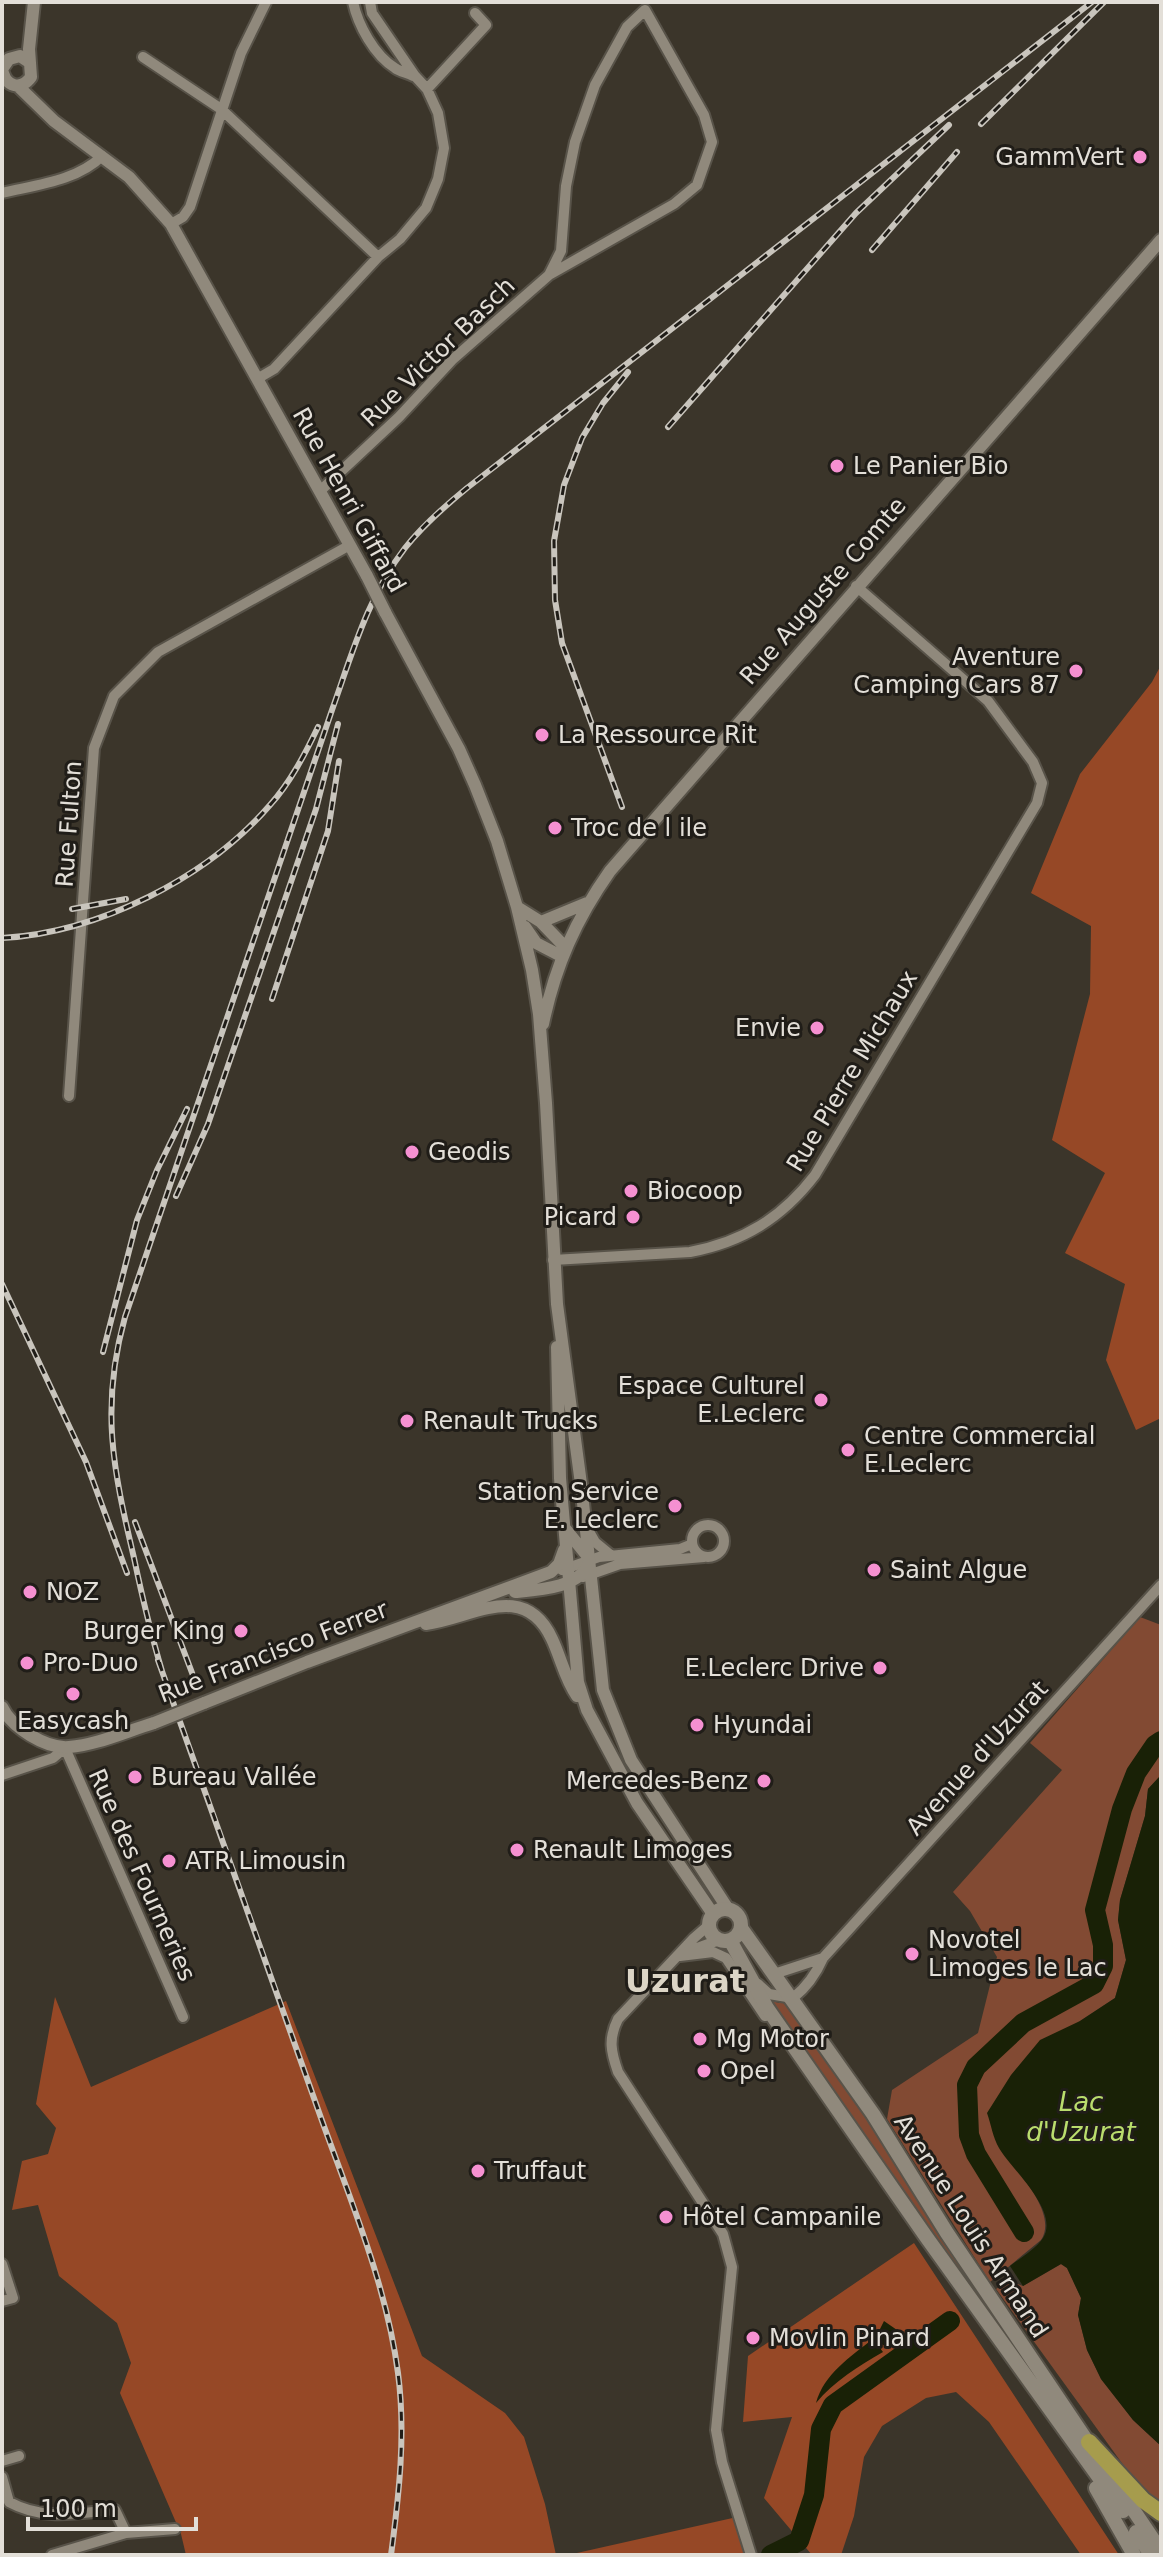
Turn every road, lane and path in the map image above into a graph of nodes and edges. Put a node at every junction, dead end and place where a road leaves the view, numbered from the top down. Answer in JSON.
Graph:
{"nodes":[{"id":1,"x":34,"y":2,"type":"edge"},
{"id":2,"x":266,"y":2,"type":"edge"},
{"id":3,"x":353,"y":2,"type":"edge"},
{"id":4,"x":370,"y":2,"type":"edge"},
{"id":5,"x":643,"y":6,"type":"edge"},
{"id":6,"x":475,"y":13,"type":"dead end"},
{"id":7,"x":26,"y":56,"type":"junction"},
{"id":8,"x":143,"y":57,"type":"dead end"},
{"id":9,"x":3,"y":71,"type":"edge"},
{"id":10,"x":415,"y":76,"type":"junction"},
{"id":11,"x":24,"y":83,"type":"junction"},
{"id":12,"x":427,"y":89,"type":"junction"},
{"id":13,"x":221,"y":109,"type":"junction"},
{"id":14,"x":102,"y":156,"type":"junction"},
{"id":15,"x":2,"y":193,"type":"edge"},
{"id":16,"x":171,"y":224,"type":"junction"},
{"id":17,"x":1161,"y":240,"type":"edge"},
{"id":18,"x":378,"y":257,"type":"junction"},
{"id":19,"x":549,"y":275,"type":"junction"},
{"id":20,"x":257,"y":379,"type":"junction"},
{"id":21,"x":320,"y":491,"type":"junction"},
{"id":22,"x":350,"y":545,"type":"junction"},
{"id":23,"x":856,"y":586,"type":"junction"},
{"id":24,"x":587,"y":903,"type":"junction"},
{"id":25,"x":519,"y":912,"type":"junction"},
{"id":26,"x":541,"y":922,"type":"junction"},
{"id":27,"x":563,"y":951,"type":"junction"},
{"id":28,"x":541,"y":1035,"type":"junction"},
{"id":29,"x":69,"y":1096,"type":"dead end"},
{"id":30,"x":553,"y":1260,"type":"junction"},
{"id":31,"x":557,"y":1304,"type":"junction"},
{"id":32,"x":585,"y":1522,"type":"junction"},
{"id":33,"x":563,"y":1526,"type":"junction"},
{"id":34,"x":566,"y":1543,"type":"junction"},
{"id":35,"x":692,"y":1544,"type":"junction"},
{"id":36,"x":612,"y":1556,"type":"junction"},
{"id":37,"x":704,"y":1557,"type":"junction"},
{"id":38,"x":590,"y":1559,"type":"junction"},
{"id":39,"x":567,"y":1567,"type":"junction"},
{"id":40,"x":591,"y":1574,"type":"junction"},
{"id":41,"x":543,"y":1575,"type":"junction"},
{"id":42,"x":573,"y":1580,"type":"junction"},
{"id":43,"x":1161,"y":1585,"type":"edge"},
{"id":44,"x":497,"y":1593,"type":"junction"},
{"id":45,"x":399,"y":1627,"type":"junction"},
{"id":46,"x":2,"y":1707,"type":"edge"},
{"id":47,"x":587,"y":1710,"type":"junction"},
{"id":48,"x":65,"y":1748,"type":"junction"},
{"id":49,"x":2,"y":1775,"type":"edge"},
{"id":50,"x":728,"y":1909,"type":"junction"},
{"id":51,"x":711,"y":1920,"type":"junction"},
{"id":52,"x":741,"y":1928,"type":"junction"},
{"id":53,"x":724,"y":1940,"type":"junction"},
{"id":54,"x":680,"y":1956,"type":"junction"},
{"id":55,"x":823,"y":1958,"type":"junction"},
{"id":56,"x":774,"y":1974,"type":"junction"},
{"id":57,"x":752,"y":1977,"type":"junction"},
{"id":58,"x":793,"y":1998,"type":"junction"},
{"id":59,"x":183,"y":2017,"type":"dead end"},
{"id":60,"x":790,"y":2041,"type":"junction"},
{"id":61,"x":2,"y":2264,"type":"edge"},
{"id":62,"x":2,"y":2301,"type":"edge"},
{"id":63,"x":1053,"y":2415,"type":"junction"},
{"id":64,"x":1089,"y":2442,"type":"junction"},
{"id":65,"x":19,"y":2456,"type":"dead end"},
{"id":66,"x":2,"y":2461,"type":"edge"},
{"id":67,"x":2,"y":2477,"type":"edge"},
{"id":68,"x":1161,"y":2513,"type":"edge"},
{"id":69,"x":175,"y":2529,"type":"dead end"},
{"id":70,"x":126,"y":2533,"type":"junction"},
{"id":71,"x":1161,"y":2551,"type":"edge"},
{"id":72,"x":749,"y":2552,"type":"edge"},
{"id":73,"x":52,"y":2555,"type":"edge"},
{"id":74,"x":1134,"y":2555,"type":"edge"},
{"id":75,"x":1151,"y":2555,"type":"edge"}],
"edges":[{"from":1,"to":7,"type":"street"},
{"from":2,"to":13,"type":"street"},
{"from":3,"to":10,"type":"street"},
{"from":4,"to":10,"type":"street"},
{"from":5,"to":19,"type":"street","name":"Rue Victor Basch"},
{"from":5,"to":19,"type":"street","name":"Rue Victor Basch"},
{"from":6,"to":12,"type":"street"},
{"from":7,"to":9,"type":"street"},
{"from":7,"to":11,"type":"street"},
{"from":8,"to":13,"type":"street"},
{"from":9,"to":11,"type":"street"},
{"from":10,"to":12,"type":"street"},
{"from":11,"to":14,"type":"street","name":"Rue Henri Giffard"},
{"from":12,"to":18,"type":"street"},
{"from":13,"to":16,"type":"street"},
{"from":13,"to":18,"type":"street"},
{"from":14,"to":15,"type":"street"},
{"from":14,"to":16,"type":"street","name":"Rue Henri Giffard"},
{"from":16,"to":20,"type":"street","name":"Rue Henri Giffard"},
{"from":17,"to":23,"type":"street","name":"Rue Auguste Comte"},
{"from":18,"to":20,"type":"street"},
{"from":19,"to":21,"type":"street","name":"Rue Victor Basch"},
{"from":20,"to":21,"type":"street","name":"Rue Henri Giffard"},
{"from":21,"to":22,"type":"street","name":"Rue Henri Giffard"},
{"from":22,"to":25,"type":"street","name":"Rue Henri Giffard","bridge":true},
{"from":22,"to":29,"type":"street","name":"Rue Fulton"},
{"from":23,"to":24,"type":"street","name":"Rue Auguste Comte"},
{"from":23,"to":30,"type":"street","name":"Rue Pierre Michaux"},
{"from":24,"to":26,"type":"street"},
{"from":24,"to":27,"type":"street","name":"Rue Auguste Comte"},
{"from":25,"to":26,"type":"street"},
{"from":25,"to":27,"type":"street"},
{"from":25,"to":28,"type":"street","name":"Rue Henri Giffard"},
{"from":26,"to":27,"type":"street"},
{"from":27,"to":28,"type":"street","name":"Rue Auguste Comte"},
{"from":28,"to":30,"type":"street"},
{"from":30,"to":31,"type":"street"},
{"from":31,"to":32,"type":"street"},
{"from":31,"to":33,"type":"street"},
{"from":32,"to":36,"type":"street"},
{"from":32,"to":38,"type":"street"},
{"from":33,"to":34,"type":"street"},
{"from":33,"to":38,"type":"street"},
{"from":34,"to":39,"type":"street"},
{"from":34,"to":41,"type":"street"},
{"from":35,"to":36,"type":"street"},
{"from":35,"to":37,"type":"street"},
{"from":35,"to":37,"type":"street"},
{"from":36,"to":38,"type":"street"},
{"from":37,"to":40,"type":"street"},
{"from":38,"to":39,"type":"street"},
{"from":38,"to":40,"type":"street"},
{"from":38,"to":42,"type":"street"},
{"from":39,"to":41,"type":"street"},
{"from":39,"to":42,"type":"street"},
{"from":40,"to":42,"type":"street"},
{"from":40,"to":50,"type":"street"},
{"from":41,"to":44,"type":"street"},
{"from":42,"to":44,"type":"street"},
{"from":42,"to":47,"type":"street"},
{"from":43,"to":55,"type":"street","name":"Avenue d'Uzurat"},
{"from":44,"to":45,"type":"street","name":"Rue Francisco Ferrer"},
{"from":45,"to":47,"type":"street"},
{"from":45,"to":48,"type":"street","name":"Rue Francisco Ferrer","bridge":true},
{"from":46,"to":48,"type":"street"},
{"from":47,"to":51,"type":"street"},
{"from":48,"to":49,"type":"street"},
{"from":48,"to":59,"type":"street","name":"Rue des Fourneries"},
{"from":50,"to":51,"type":"main road"},
{"from":50,"to":52,"type":"main road"},
{"from":51,"to":53,"type":"main road"},
{"from":51,"to":54,"type":"street"},
{"from":52,"to":53,"type":"main road"},
{"from":52,"to":56,"type":"main road","name":"Avenue Louis Armand"},
{"from":53,"to":54,"type":"street"},
{"from":53,"to":57,"type":"main road","name":"Avenue Louis Armand"},
{"from":54,"to":60,"type":"street"},
{"from":54,"to":72,"type":"street"},
{"from":55,"to":56,"type":"street","name":"Avenue d'Uzurat"},
{"from":55,"to":58,"type":"street","name":"Avenue d'Uzurat"},
{"from":56,"to":58,"type":"main road","name":"Avenue Louis Armand"},
{"from":57,"to":58,"type":"street"},
{"from":57,"to":60,"type":"main road","name":"Avenue Louis Armand"},
{"from":58,"to":64,"type":"main road","name":"Avenue Louis Armand"},
{"from":60,"to":63,"type":"main road","name":"Avenue Louis Armand"},
{"from":61,"to":62,"type":"street"},
{"from":63,"to":74,"type":"main road"},
{"from":63,"to":75,"type":"main road","name":"Avenue Louis Armand"},
{"from":64,"to":68,"type":"main road"},
{"from":64,"to":71,"type":"main road","name":"Avenue Louis Armand"},
{"from":65,"to":66,"type":"street"},
{"from":67,"to":70,"type":"street"},
{"from":69,"to":70,"type":"street"},
{"from":70,"to":73,"type":"street"}]}
